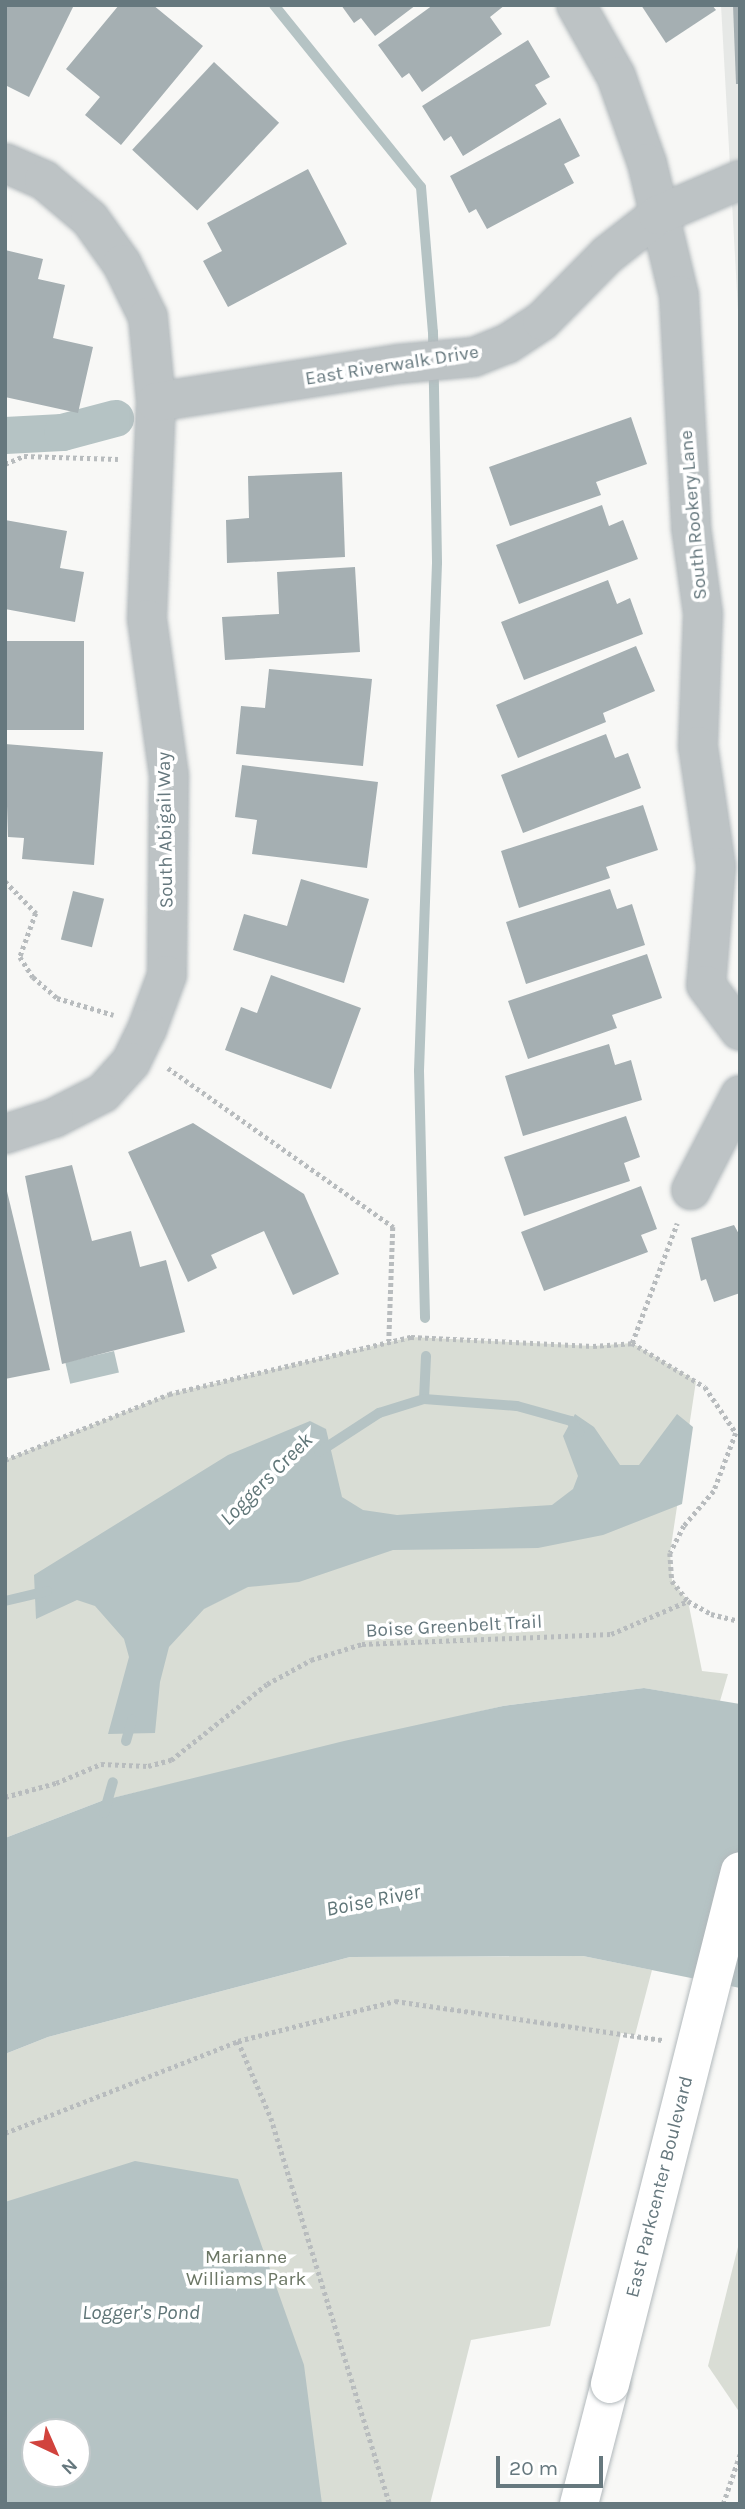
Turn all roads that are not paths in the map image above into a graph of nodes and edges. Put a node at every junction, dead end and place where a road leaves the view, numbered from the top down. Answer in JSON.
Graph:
{"nodes":[{"id":1,"x":576,"y":5,"type":"edge"},
{"id":2,"x":5,"y":163,"type":"edge"},
{"id":3,"x":740,"y":180,"type":"edge"},
{"id":4,"x":658,"y":215,"type":"junction"},
{"id":5,"x":156,"y":402,"type":"junction"},
{"id":6,"x":740,"y":1031,"type":"edge"},
{"id":7,"x":740,"y":1095,"type":"edge"},
{"id":8,"x":5,"y":1134,"type":"edge"},
{"id":9,"x":691,"y":1190,"type":"road end"},
{"id":10,"x":740,"y":1871,"type":"edge"},
{"id":11,"x":579,"y":2504,"type":"edge"}],
"edges":[{"from":1,"to":4,"type":"street","name":"South Rookery Lane"},
{"from":2,"to":5,"type":"street","name":"South Abigail Way"},
{"from":3,"to":4,"type":"street","name":"East Riverwalk Drive"},
{"from":4,"to":5,"type":"street","name":"East Riverwalk Drive"},
{"from":4,"to":6,"type":"street","name":"South Rookery Lane"},
{"from":5,"to":8,"type":"street","name":"South Abigail Way"},
{"from":7,"to":9,"type":"street"},
{"from":10,"to":11,"type":"main road","name":"East Parkcenter Boulevard","bridge":true}]}
